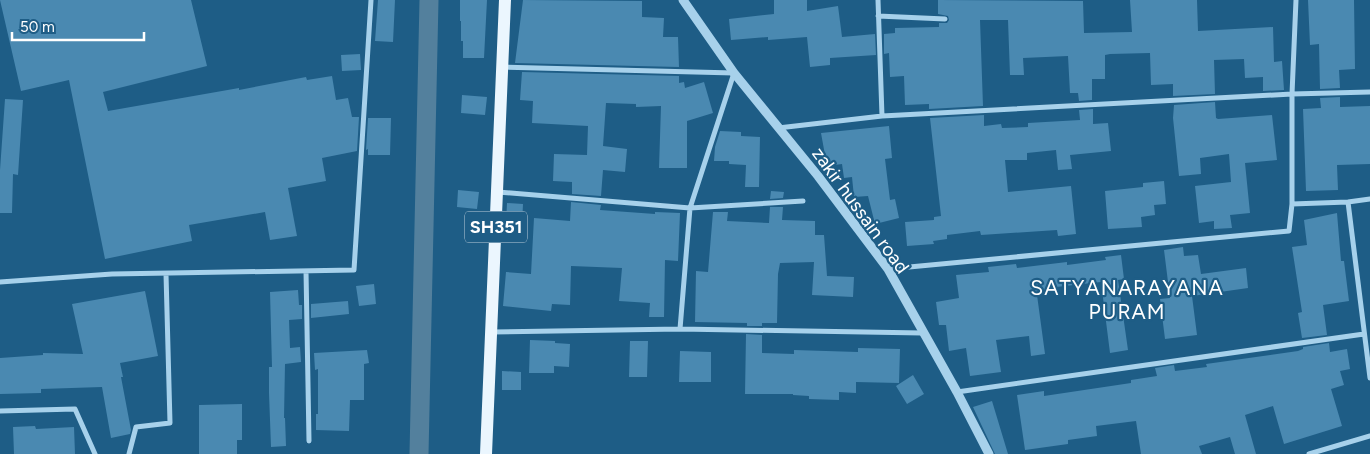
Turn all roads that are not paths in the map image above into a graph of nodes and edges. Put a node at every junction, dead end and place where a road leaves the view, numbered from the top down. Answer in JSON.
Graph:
{"nodes":[{"id":1,"x":370,"y":0,"type":"edge"},
{"id":2,"x":505,"y":0,"type":"edge"},
{"id":3,"x":683,"y":0,"type":"edge"},
{"id":4,"x":878,"y":0,"type":"edge"},
{"id":5,"x":1296,"y":0,"type":"edge"},
{"id":6,"x":878,"y":16,"type":"junction"},
{"id":7,"x":945,"y":19,"type":"dead end"},
{"id":8,"x":502,"y":67,"type":"junction"},
{"id":9,"x":734,"y":73,"type":"junction"},
{"id":10,"x":1370,"y":92,"type":"edge"},
{"id":11,"x":1292,"y":94,"type":"junction"},
{"id":12,"x":882,"y":116,"type":"junction"},
{"id":13,"x":778,"y":128,"type":"junction"},
{"id":14,"x":497,"y":192,"type":"junction"},
{"id":15,"x":1370,"y":199,"type":"edge"},
{"id":16,"x":803,"y":202,"type":"dead end"},
{"id":17,"x":1348,"y":202,"type":"junction"},
{"id":18,"x":1292,"y":204,"type":"junction"},
{"id":19,"x":690,"y":208,"type":"junction"},
{"id":20,"x":888,"y":269,"type":"junction"},
{"id":21,"x":306,"y":271,"type":"junction"},
{"id":22,"x":166,"y":274,"type":"junction"},
{"id":23,"x":0,"y":282,"type":"edge"},
{"id":24,"x":680,"y":329,"type":"junction"},
{"id":25,"x":492,"y":332,"type":"junction"},
{"id":26,"x":922,"y":333,"type":"junction"},
{"id":27,"x":1364,"y":334,"type":"junction"},
{"id":28,"x":1370,"y":378,"type":"edge"},
{"id":29,"x":957,"y":392,"type":"junction"},
{"id":30,"x":0,"y":411,"type":"edge"},
{"id":31,"x":1370,"y":436,"type":"edge"},
{"id":32,"x":309,"y":441,"type":"dead end"},
{"id":33,"x":95,"y":454,"type":"edge"},
{"id":34,"x":129,"y":454,"type":"edge"},
{"id":35,"x":486,"y":454,"type":"edge"},
{"id":36,"x":989,"y":454,"type":"edge"},
{"id":37,"x":1309,"y":454,"type":"edge"}],
"edges":[{"from":1,"to":21,"type":"street"},
{"from":2,"to":8,"type":"main road","number":"SH351"},
{"from":3,"to":9,"type":"street","name":"zakir hussain road"},
{"from":4,"to":6,"type":"street"},
{"from":5,"to":11,"type":"street"},
{"from":6,"to":7,"type":"street"},
{"from":6,"to":12,"type":"street"},
{"from":8,"to":9,"type":"street"},
{"from":8,"to":14,"type":"main road","number":"SH351"},
{"from":9,"to":13,"type":"street","name":"zakir hussain road"},
{"from":9,"to":19,"type":"street"},
{"from":10,"to":11,"type":"street"},
{"from":11,"to":12,"type":"street"},
{"from":11,"to":18,"type":"street"},
{"from":12,"to":13,"type":"street"},
{"from":13,"to":20,"type":"street","name":"zakir hussain road"},
{"from":14,"to":19,"type":"street"},
{"from":14,"to":25,"type":"main road","number":"SH351"},
{"from":15,"to":17,"type":"street"},
{"from":16,"to":19,"type":"street"},
{"from":17,"to":18,"type":"street"},
{"from":17,"to":27,"type":"street"},
{"from":18,"to":20,"type":"street"},
{"from":19,"to":24,"type":"street"},
{"from":20,"to":26,"type":"street","name":"zakir hussain road"},
{"from":21,"to":22,"type":"street"},
{"from":21,"to":32,"type":"street"},
{"from":22,"to":23,"type":"street"},
{"from":22,"to":34,"type":"street"},
{"from":24,"to":25,"type":"street"},
{"from":24,"to":26,"type":"street"},
{"from":25,"to":35,"type":"main road","number":"SH351"},
{"from":26,"to":29,"type":"street","name":"zakir hussain road"},
{"from":27,"to":28,"type":"street"},
{"from":27,"to":29,"type":"street"},
{"from":29,"to":36,"type":"street","name":"zakir hussain road"},
{"from":30,"to":33,"type":"street"},
{"from":31,"to":37,"type":"street"}]}
